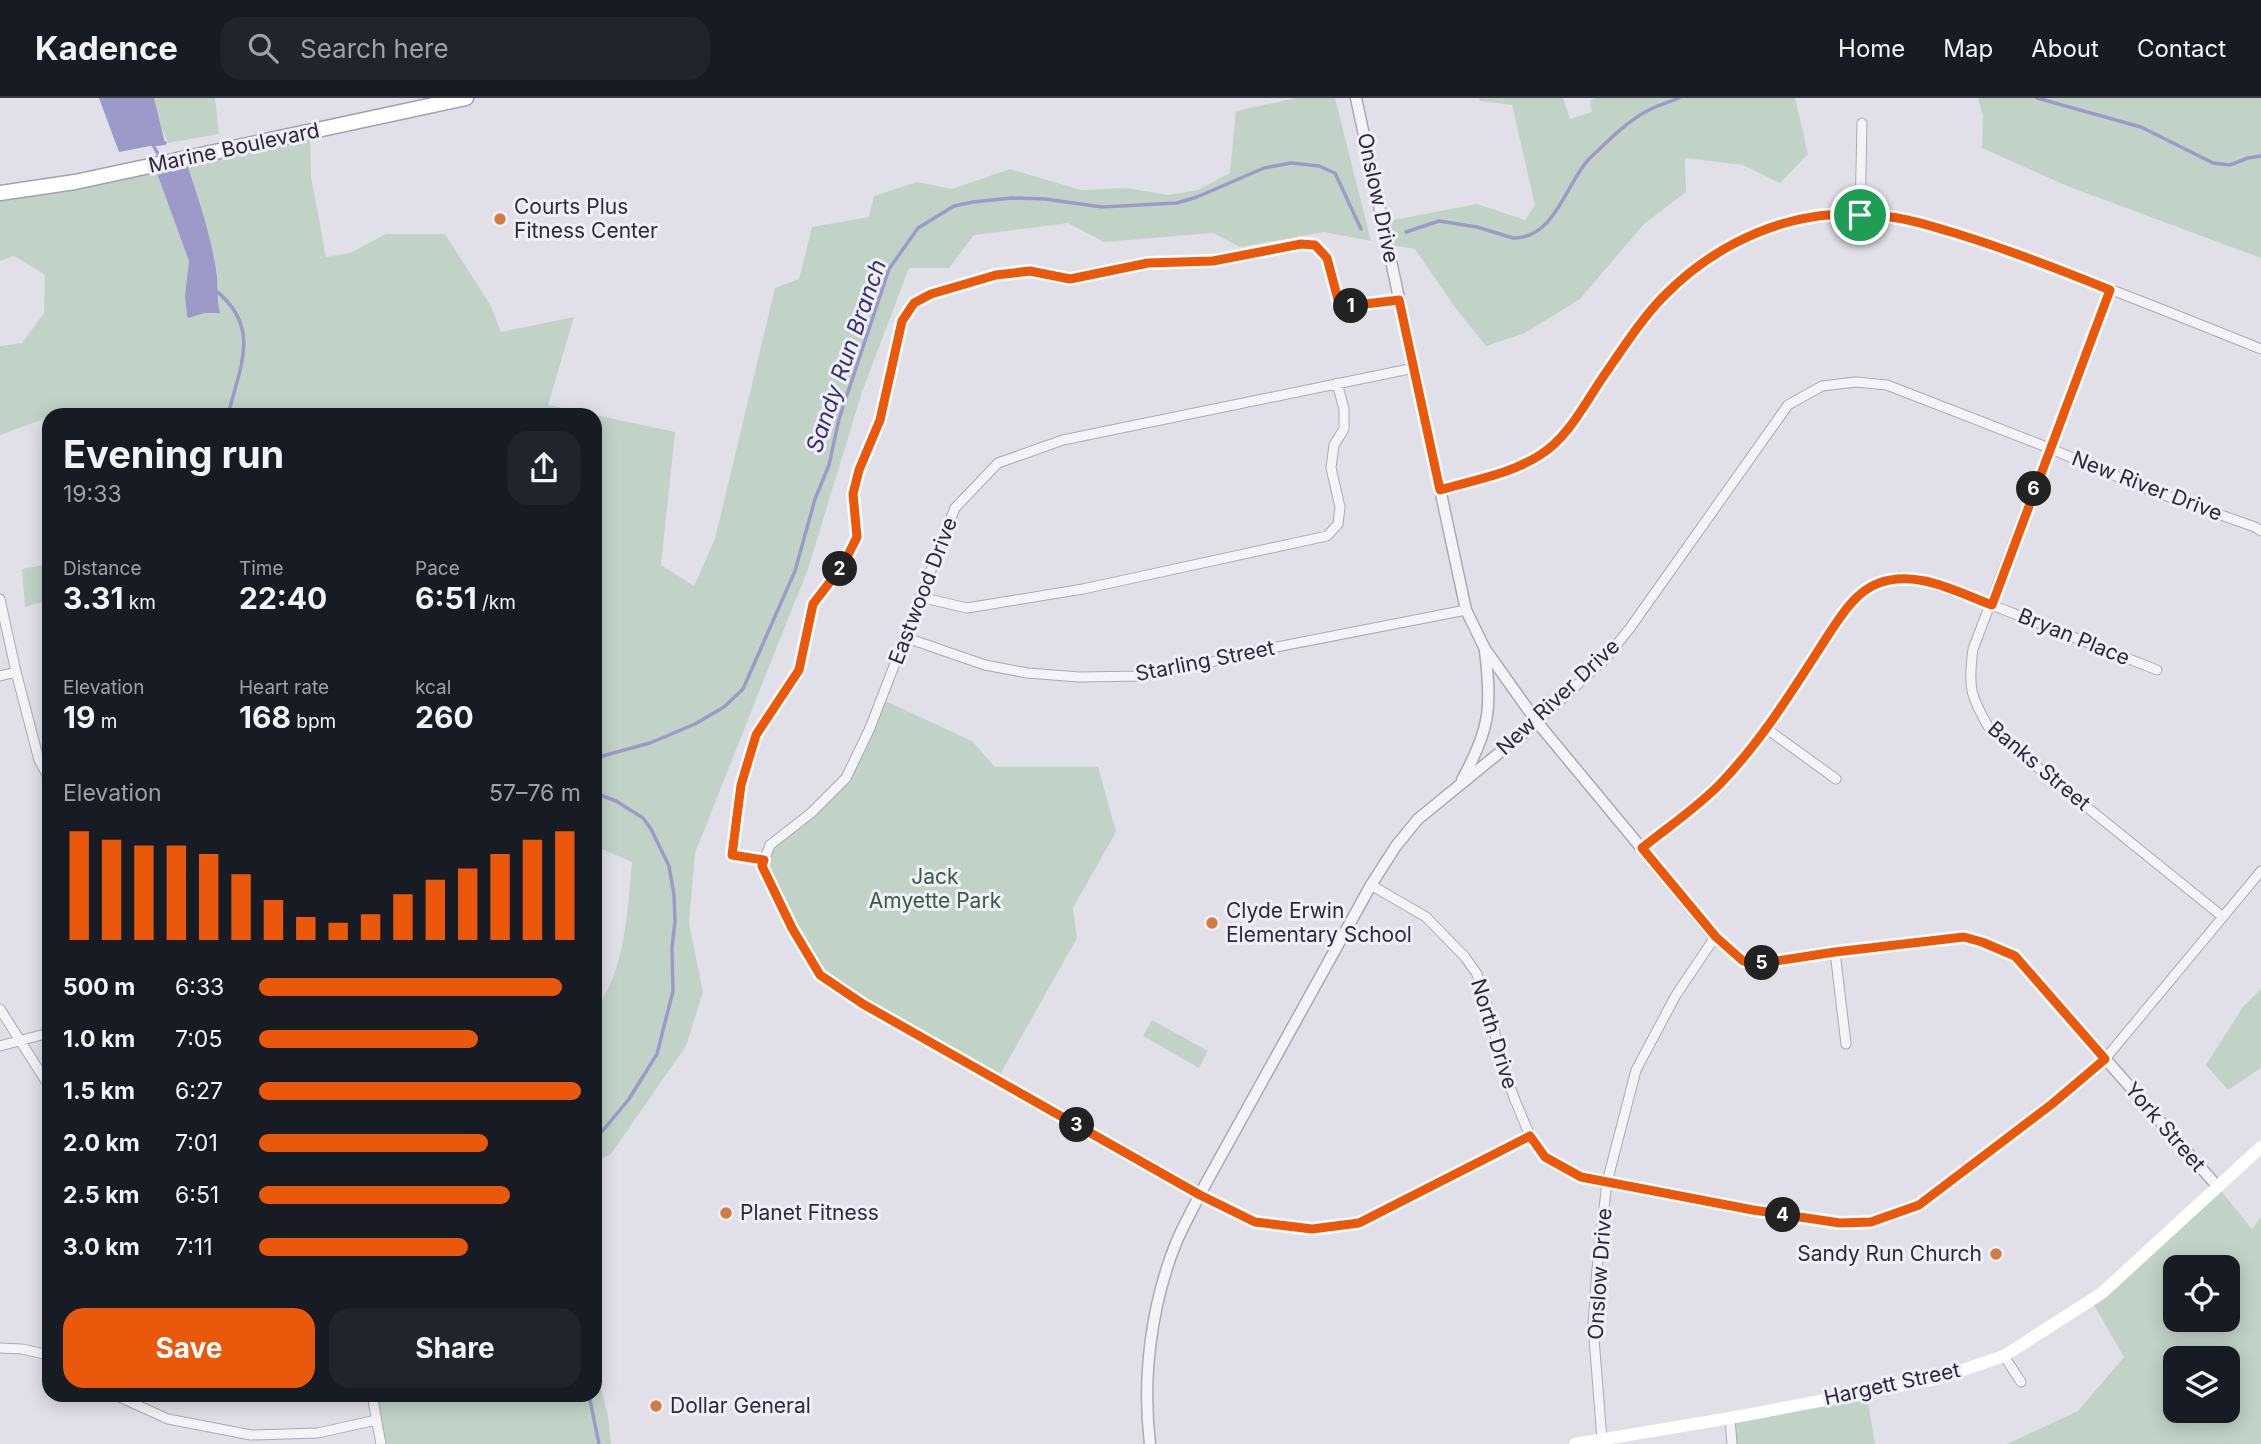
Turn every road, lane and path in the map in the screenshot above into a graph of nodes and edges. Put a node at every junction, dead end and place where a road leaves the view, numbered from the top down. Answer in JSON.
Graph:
{"nodes":[{"id":1,"x":467,"y":98,"type":"edge"},
{"id":2,"x":1356,"y":98,"type":"edge"},
{"id":3,"x":434,"y":101,"type":"edge"},
{"id":4,"x":1862,"y":123,"type":"dead end"},
{"id":5,"x":0,"y":193,"type":"edge"},
{"id":6,"x":1860,"y":215,"type":"junction"},
{"id":7,"x":2110,"y":290,"type":"junction"},
{"id":8,"x":1399,"y":300,"type":"junction"},
{"id":9,"x":2261,"y":349,"type":"edge"},
{"id":10,"x":1414,"y":368,"type":"junction"},
{"id":11,"x":1337,"y":383,"type":"junction"},
{"id":12,"x":2049,"y":448,"type":"junction"},
{"id":13,"x":1440,"y":490,"type":"junction"},
{"id":14,"x":2261,"y":531,"type":"edge"},
{"id":15,"x":920,"y":597,"type":"junction"},
{"id":16,"x":0,"y":599,"type":"edge"},
{"id":17,"x":1992,"y":605,"type":"junction"},
{"id":18,"x":1466,"y":610,"type":"junction"},
{"id":19,"x":904,"y":637,"type":"junction"},
{"id":20,"x":1485,"y":649,"type":"junction"},
{"id":21,"x":2157,"y":670,"type":"dead end"},
{"id":22,"x":16,"y":672,"type":"junction"},
{"id":23,"x":0,"y":676,"type":"edge"},
{"id":24,"x":1537,"y":722,"type":"junction"},
{"id":25,"x":1767,"y":729,"type":"junction"},
{"id":26,"x":42,"y":765,"type":"edge"},
{"id":27,"x":1836,"y":779,"type":"dead end"},
{"id":28,"x":1458,"y":786,"type":"junction"},
{"id":29,"x":1642,"y":848,"type":"junction"},
{"id":30,"x":763,"y":863,"type":"junction"},
{"id":31,"x":2261,"y":871,"type":"edge"},
{"id":32,"x":1371,"y":885,"type":"junction"},
{"id":33,"x":2222,"y":917,"type":"junction"},
{"id":34,"x":1716,"y":937,"type":"junction"},
{"id":35,"x":1835,"y":952,"type":"junction"},
{"id":36,"x":0,"y":1009,"type":"edge"},
{"id":37,"x":42,"y":1035,"type":"edge"},
{"id":38,"x":20,"y":1040,"type":"junction"},
{"id":39,"x":1846,"y":1044,"type":"dead end"},
{"id":40,"x":0,"y":1046,"type":"edge"},
{"id":41,"x":2105,"y":1059,"type":"junction"},
{"id":42,"x":42,"y":1075,"type":"edge"},
{"id":43,"x":1530,"y":1136,"type":"junction"},
{"id":44,"x":2261,"y":1147,"type":"edge"},
{"id":45,"x":1607,"y":1182,"type":"junction"},
{"id":46,"x":2217,"y":1186,"type":"junction"},
{"id":47,"x":1200,"y":1195,"type":"junction"},
{"id":48,"x":0,"y":1348,"type":"edge"},
{"id":49,"x":42,"y":1353,"type":"edge"},
{"id":50,"x":2004,"y":1356,"type":"junction"},
{"id":51,"x":2021,"y":1382,"type":"dead end"},
{"id":52,"x":130,"y":1402,"type":"edge"},
{"id":53,"x":373,"y":1402,"type":"edge"},
{"id":54,"x":1730,"y":1418,"type":"junction"},
{"id":55,"x":376,"y":1420,"type":"junction"},
{"id":56,"x":1602,"y":1439,"type":"junction"},
{"id":57,"x":381,"y":1444,"type":"edge"},
{"id":58,"x":1150,"y":1444,"type":"edge"},
{"id":59,"x":1575,"y":1444,"type":"edge"},
{"id":60,"x":1732,"y":1444,"type":"edge"}],
"edges":[{"from":1,"to":3,"type":"main road","name":"Marine Boulevard"},
{"from":2,"to":8,"type":"street","name":"Onslow Drive"},
{"from":3,"to":5,"type":"main road","name":"Marine Boulevard"},
{"from":4,"to":6,"type":"street"},
{"from":6,"to":7,"type":"street"},
{"from":6,"to":13,"type":"street"},
{"from":7,"to":9,"type":"street"},
{"from":7,"to":12,"type":"street","name":"Banks Street"},
{"from":8,"to":10,"type":"street","name":"Onslow Drive"},
{"from":8,"to":30,"type":"street"},
{"from":10,"to":11,"type":"street","name":"Eastwood Drive"},
{"from":10,"to":13,"type":"street","name":"Onslow Drive"},
{"from":11,"to":15,"type":"street","name":"Eastwood Drive"},
{"from":11,"to":15,"type":"street"},
{"from":12,"to":14,"type":"street","name":"New River Drive"},
{"from":12,"to":17,"type":"street","name":"Banks Street"},
{"from":12,"to":24,"type":"street","name":"New River Drive"},
{"from":13,"to":18,"type":"street","name":"Onslow Drive"},
{"from":15,"to":19,"type":"street","name":"Eastwood Drive"},
{"from":16,"to":22,"type":"street"},
{"from":17,"to":21,"type":"street","name":"Bryan Place"},
{"from":17,"to":25,"type":"street","name":"Bryan Place"},
{"from":17,"to":33,"type":"street","name":"Banks Street"},
{"from":18,"to":19,"type":"street","name":"Starling Street"},
{"from":18,"to":20,"type":"street","name":"Onslow Drive"},
{"from":19,"to":30,"type":"street","name":"Eastwood Drive"},
{"from":20,"to":24,"type":"street","name":"Onslow Drive"},
{"from":20,"to":28,"type":"street"},
{"from":22,"to":23,"type":"street"},
{"from":22,"to":26,"type":"street"},
{"from":24,"to":28,"type":"street","name":"New River Drive"},
{"from":24,"to":29,"type":"street","name":"Onslow Drive"},
{"from":25,"to":27,"type":"street"},
{"from":25,"to":29,"type":"street","name":"Bryan Place"},
{"from":28,"to":32,"type":"street","name":"New River Drive"},
{"from":29,"to":34,"type":"street","name":"Onslow Drive"},
{"from":30,"to":47,"type":"street"},
{"from":31,"to":33,"type":"street"},
{"from":32,"to":43,"type":"street","name":"North Drive"},
{"from":32,"to":47,"type":"street","name":"New River Drive"},
{"from":33,"to":41,"type":"street"},
{"from":34,"to":35,"type":"street","name":"York Street"},
{"from":34,"to":45,"type":"street","name":"Onslow Drive"},
{"from":35,"to":39,"type":"street"},
{"from":35,"to":41,"type":"street","name":"York Street"},
{"from":36,"to":38,"type":"street"},
{"from":37,"to":38,"type":"street"},
{"from":38,"to":40,"type":"street"},
{"from":38,"to":42,"type":"street"},
{"from":41,"to":45,"type":"street"},
{"from":41,"to":46,"type":"street","name":"York Street"},
{"from":43,"to":45,"type":"street","name":"North Drive"},
{"from":43,"to":47,"type":"street"},
{"from":44,"to":46,"type":"main road","name":"Hargett Street"},
{"from":45,"to":56,"type":"street","name":"Onslow Drive"},
{"from":46,"to":50,"type":"main road","name":"Hargett Street"},
{"from":47,"to":58,"type":"street","name":"New River Drive"},
{"from":48,"to":49,"type":"street"},
{"from":50,"to":51,"type":"street"},
{"from":50,"to":54,"type":"main road","name":"Hargett Street"},
{"from":52,"to":55,"type":"street"},
{"from":53,"to":55,"type":"street"},
{"from":54,"to":56,"type":"main road","name":"Hargett Street"},
{"from":54,"to":60,"type":"street"},
{"from":55,"to":57,"type":"street"},
{"from":56,"to":59,"type":"main road","name":"Hargett Street"}]}
